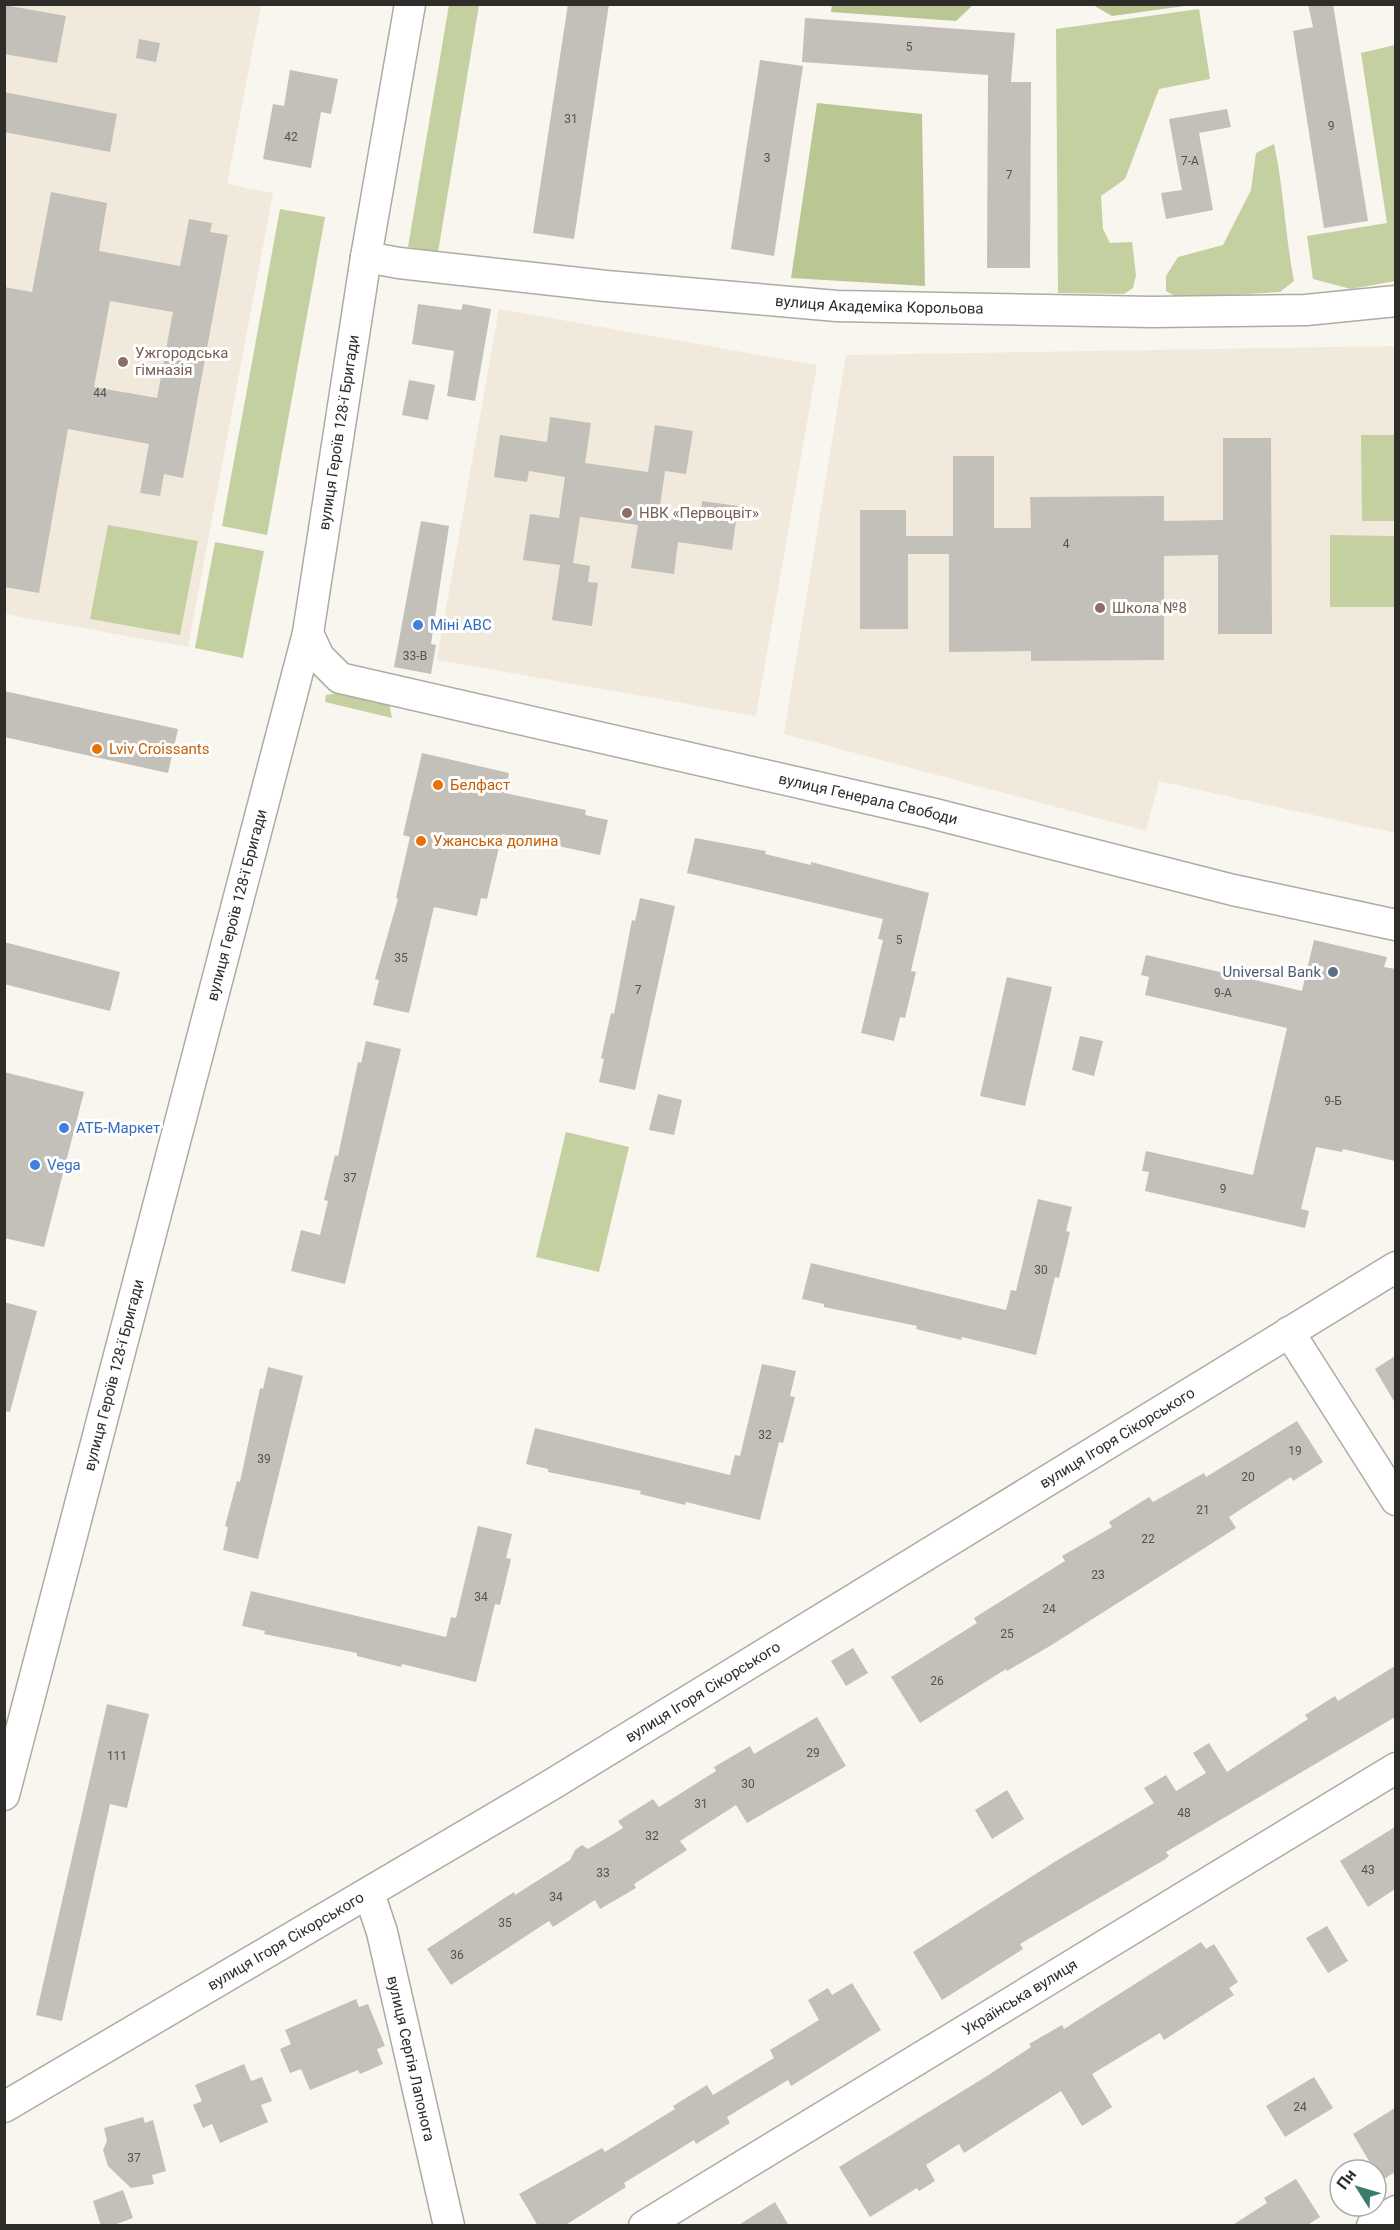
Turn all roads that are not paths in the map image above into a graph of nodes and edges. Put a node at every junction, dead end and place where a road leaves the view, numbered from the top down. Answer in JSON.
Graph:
{"nodes":[{"id":1,"x":410,"y":4,"type":"edge"},
{"id":2,"x":366,"y":257,"type":"junction"},
{"id":3,"x":1395,"y":301,"type":"edge"},
{"id":4,"x":308,"y":633,"type":"junction"},
{"id":5,"x":340,"y":678,"type":"junction"},
{"id":6,"x":293,"y":698,"type":"junction"},
{"id":7,"x":1395,"y":925,"type":"edge"},
{"id":8,"x":1395,"y":1267,"type":"edge"},
{"id":9,"x":1289,"y":1332,"type":"junction"},
{"id":10,"x":1395,"y":1500,"type":"edge"},
{"id":11,"x":1395,"y":1768,"type":"edge"},
{"id":12,"x":4,"y":1796,"type":"edge"},
{"id":13,"x":369,"y":1893,"type":"junction"},
{"id":14,"x":4,"y":2107,"type":"edge"},
{"id":15,"x":1395,"y":2211,"type":"edge"},
{"id":16,"x":449,"y":2226,"type":"edge"},
{"id":17,"x":644,"y":2226,"type":"edge"},
{"id":18,"x":1372,"y":2226,"type":"edge"}],
"edges":[{"from":1,"to":2,"type":"street","name":"вулиця Героїв 128-ї Бригади"},
{"from":2,"to":3,"type":"street","name":"вулиця Академіка Корольова"},
{"from":2,"to":4,"type":"street","name":"вулиця Героїв 128-ї Бригади"},
{"from":4,"to":5,"type":"street"},
{"from":4,"to":6,"type":"street","name":"вулиця Героїв 128-ї Бригади"},
{"from":5,"to":6,"type":"street"},
{"from":5,"to":7,"type":"street","name":"вулиця Генерала Свободи"},
{"from":6,"to":12,"type":"street","name":"вулиця Героїв 128-ї Бригади"},
{"from":8,"to":9,"type":"street","name":"вулиця Ігоря Сікорського"},
{"from":9,"to":10,"type":"street"},
{"from":9,"to":13,"type":"street","name":"вулиця Ігоря Сікорського"},
{"from":11,"to":17,"type":"street","name":"Українська вулиця"},
{"from":13,"to":14,"type":"street","name":"вулиця Ігоря Сікорського"},
{"from":13,"to":16,"type":"street","name":"вулиця Сергія Лапонога"},
{"from":15,"to":18,"type":"street"}]}
